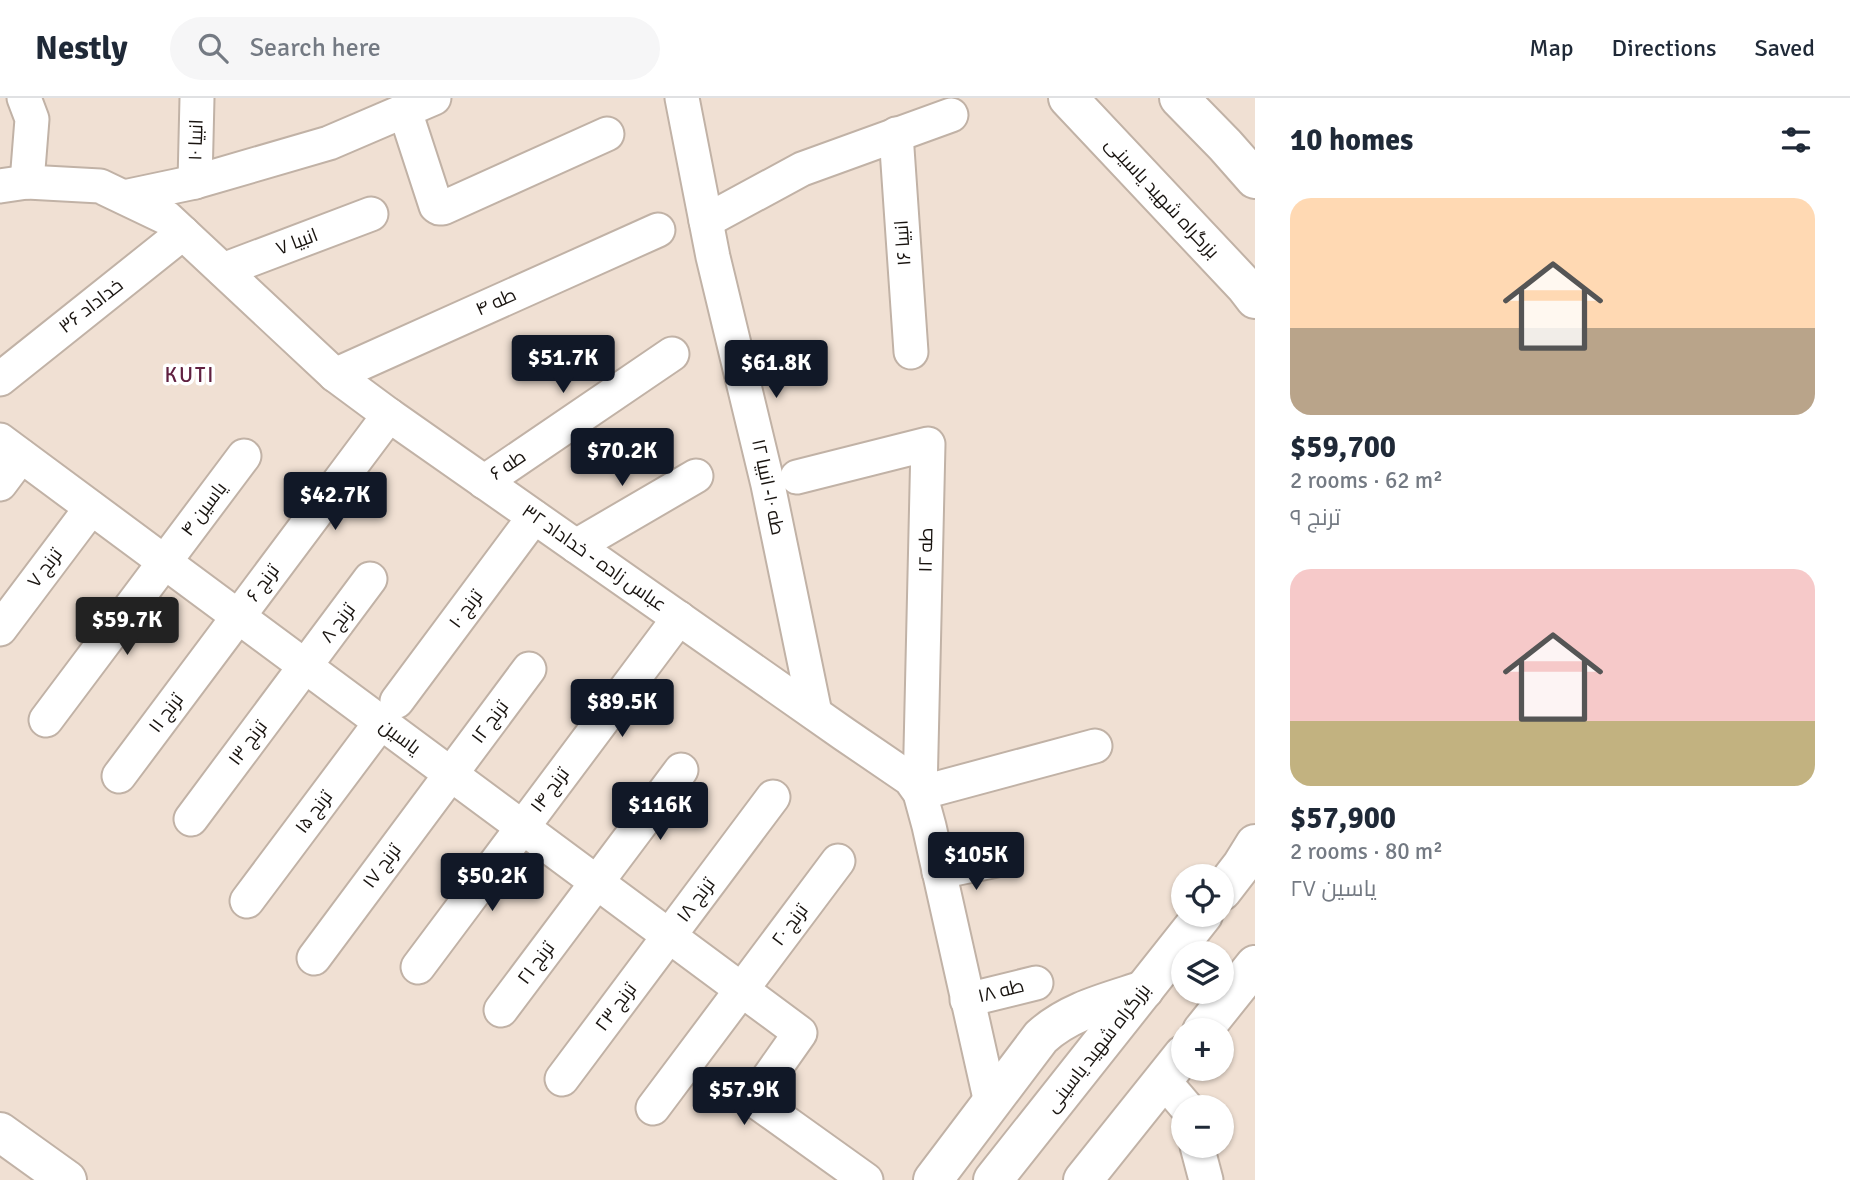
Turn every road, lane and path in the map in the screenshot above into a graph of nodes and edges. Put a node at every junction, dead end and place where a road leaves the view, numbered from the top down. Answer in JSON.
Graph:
{"nodes":[{"id":1,"x":24,"y":98,"type":"edge"},
{"id":2,"x":197,"y":98,"type":"edge"},
{"id":3,"x":682,"y":98,"type":"edge"},
{"id":4,"x":1068,"y":98,"type":"edge"},
{"id":5,"x":1179,"y":98,"type":"edge"},
{"id":6,"x":419,"y":104,"type":"edge"},
{"id":7,"x":951,"y":115,"type":"dead end"},
{"id":8,"x":607,"y":134,"type":"dead end"},
{"id":9,"x":896,"y":134,"type":"junction"},
{"id":10,"x":1255,"y":179,"type":"edge"},
{"id":11,"x":195,"y":182,"type":"junction"},
{"id":12,"x":13,"y":184,"type":"edge"},
{"id":13,"x":124,"y":197,"type":"junction"},
{"id":14,"x":371,"y":214,"type":"dead end"},
{"id":15,"x":706,"y":221,"type":"junction"},
{"id":16,"x":658,"y":230,"type":"dead end"},
{"id":17,"x":183,"y":233,"type":"junction"},
{"id":18,"x":223,"y":270,"type":"junction"},
{"id":19,"x":1255,"y":299,"type":"edge"},
{"id":20,"x":911,"y":352,"type":"dead end"},
{"id":21,"x":672,"y":354,"type":"dead end"},
{"id":22,"x":4,"y":368,"type":"edge"},
{"id":23,"x":335,"y":374,"type":"junction"},
{"id":24,"x":389,"y":415,"type":"junction"},
{"id":25,"x":11,"y":448,"type":"edge"},
{"id":26,"x":244,"y":456,"type":"dead end"},
{"id":27,"x":696,"y":476,"type":"dead end"},
{"id":28,"x":797,"y":477,"type":"dead end"},
{"id":29,"x":484,"y":482,"type":"junction"},
{"id":30,"x":0,"y":484,"type":"edge"},
{"id":31,"x":91,"y":508,"type":"junction"},
{"id":32,"x":534,"y":517,"type":"junction"},
{"id":33,"x":576,"y":546,"type":"junction"},
{"id":34,"x":164,"y":562,"type":"junction"},
{"id":35,"x":370,"y":579,"type":"dead end"},
{"id":36,"x":238,"y":617,"type":"junction"},
{"id":37,"x":679,"y":618,"type":"junction"},
{"id":38,"x":0,"y":629,"type":"edge"},
{"id":39,"x":305,"y":667,"type":"junction"},
{"id":40,"x":529,"y":670,"type":"dead end"},
{"id":41,"x":389,"y":711,"type":"junction"},
{"id":42,"x":814,"y":713,"type":"junction"},
{"id":43,"x":47,"y":720,"type":"dead end"},
{"id":44,"x":1095,"y":746,"type":"dead end"},
{"id":45,"x":681,"y":770,"type":"dead end"},
{"id":46,"x":451,"y":774,"type":"junction"},
{"id":47,"x":119,"y":776,"type":"dead end"},
{"id":48,"x":920,"y":793,"type":"junction"},
{"id":49,"x":773,"y":797,"type":"dead end"},
{"id":50,"x":191,"y":819,"type":"dead end"},
{"id":51,"x":522,"y":827,"type":"junction"},
{"id":52,"x":1255,"y":844,"type":"edge"},
{"id":53,"x":1002,"y":859,"type":"dead end"},
{"id":54,"x":838,"y":861,"type":"dead end"},
{"id":55,"x":939,"y":872,"type":"junction"},
{"id":56,"x":1234,"y":875,"type":"edge"},
{"id":57,"x":596,"y":882,"type":"junction"},
{"id":58,"x":247,"y":901,"type":"dead end"},
{"id":59,"x":1193,"y":927,"type":"edge"},
{"id":60,"x":669,"y":936,"type":"junction"},
{"id":61,"x":314,"y":958,"type":"dead end"},
{"id":62,"x":1255,"y":965,"type":"edge"},
{"id":63,"x":418,"y":967,"type":"dead end"},
{"id":64,"x":1036,"y":983,"type":"dead end"},
{"id":65,"x":1144,"y":989,"type":"junction"},
{"id":66,"x":742,"y":990,"type":"junction"},
{"id":67,"x":967,"y":1000,"type":"junction"},
{"id":68,"x":501,"y":1010,"type":"dead end"},
{"id":69,"x":1212,"y":1018,"type":"edge"},
{"id":70,"x":562,"y":1079,"type":"dead end"},
{"id":71,"x":1178,"y":1081,"type":"edge"},
{"id":72,"x":991,"y":1103,"type":"junction"},
{"id":73,"x":653,"y":1108,"type":"dead end"},
{"id":74,"x":0,"y":1132,"type":"edge"},
{"id":75,"x":1200,"y":1158,"type":"edge"},
{"id":76,"x":67,"y":1180,"type":"edge"},
{"id":77,"x":866,"y":1180,"type":"edge"},
{"id":78,"x":933,"y":1180,"type":"edge"},
{"id":79,"x":993,"y":1180,"type":"edge"},
{"id":80,"x":1083,"y":1180,"type":"edge"},
{"id":81,"x":1206,"y":1180,"type":"edge"}],
"edges":[{"from":1,"to":12,"type":"street"},
{"from":2,"to":11,"type":"street","name":"انبیا ۱۰"},
{"from":3,"to":15,"type":"street","name":"طه ۱۰- انبیا ۱۲"},
{"from":4,"to":19,"type":"main road","name":"بزرگراه شهید یاسینی"},
{"from":5,"to":10,"type":"main road"},
{"from":6,"to":8,"type":"street"},
{"from":6,"to":11,"type":"street"},
{"from":7,"to":9,"type":"street"},
{"from":9,"to":15,"type":"street"},
{"from":9,"to":20,"type":"street","name":"انبیا ۱۶"},
{"from":11,"to":13,"type":"street"},
{"from":12,"to":13,"type":"street","name":"عباس زاده - خداداد ۳۲"},
{"from":13,"to":17,"type":"street","name":"عباس زاده - خداداد ۳۲"},
{"from":14,"to":18,"type":"street","name":"انبیا ۷"},
{"from":15,"to":42,"type":"street","name":"طه ۱۰- انبیا ۱۲"},
{"from":16,"to":23,"type":"street","name":"طه ۴"},
{"from":17,"to":18,"type":"street","name":"عباس زاده - خداداد ۳۲"},
{"from":17,"to":22,"type":"street","name":"خداداد ۳۶"},
{"from":18,"to":23,"type":"street","name":"عباس زاده - خداداد ۳۲"},
{"from":21,"to":29,"type":"street","name":"طه ۶"},
{"from":23,"to":24,"type":"street","name":"عباس زاده - خداداد ۳۲"},
{"from":24,"to":29,"type":"street","name":"عباس زاده - خداداد ۳۲"},
{"from":24,"to":36,"type":"street","name":"ترنج ۶"},
{"from":25,"to":30,"type":"street"},
{"from":25,"to":31,"type":"street","name":"یاسین"},
{"from":26,"to":34,"type":"street","name":"یاسین ۴"},
{"from":27,"to":33,"type":"street"},
{"from":28,"to":48,"type":"street","name":"طه ۱۲"},
{"from":29,"to":32,"type":"street","name":"عباس زاده - خداداد ۳۲"},
{"from":31,"to":34,"type":"street","name":"یاسین"},
{"from":31,"to":38,"type":"street","name":"ترنج ۷"},
{"from":32,"to":33,"type":"street","name":"عباس زاده - خداداد ۳۲"},
{"from":32,"to":41,"type":"street","name":"ترنج ۱۰"},
{"from":33,"to":37,"type":"street","name":"عباس زاده - خداداد ۳۲"},
{"from":34,"to":36,"type":"street","name":"یاسین"},
{"from":34,"to":43,"type":"street","name":"یاسین ۴"},
{"from":35,"to":39,"type":"street","name":"ترنج ۸"},
{"from":36,"to":39,"type":"street","name":"یاسین"},
{"from":36,"to":47,"type":"street","name":"ترنج ۱۱"},
{"from":37,"to":42,"type":"street","name":"عباس زاده - خداداد ۳۲"},
{"from":37,"to":51,"type":"street","name":"ترنج ۱۴"},
{"from":39,"to":41,"type":"street","name":"یاسین"},
{"from":39,"to":50,"type":"street","name":"ترنج ۱۳"},
{"from":40,"to":46,"type":"street","name":"ترنج ۱۲"},
{"from":41,"to":46,"type":"street","name":"یاسین"},
{"from":41,"to":58,"type":"street","name":"ترنج ۱۵"},
{"from":42,"to":48,"type":"street","name":"عباس زاده - خداداد ۳۲"},
{"from":44,"to":48,"type":"street"},
{"from":45,"to":57,"type":"street","name":"ترنج ۲۱"},
{"from":46,"to":51,"type":"street","name":"یاسین"},
{"from":46,"to":61,"type":"street","name":"ترنج ۱۷"},
{"from":48,"to":55,"type":"street"},
{"from":49,"to":60,"type":"street","name":"ترنج ۱۸"},
{"from":51,"to":57,"type":"street","name":"یاسین"},
{"from":51,"to":63,"type":"street","name":"ترنج ۱۴"},
{"from":52,"to":56,"type":"main road"},
{"from":53,"to":55,"type":"street"},
{"from":54,"to":66,"type":"street","name":"ترنج ۲۰"},
{"from":55,"to":67,"type":"street"},
{"from":57,"to":60,"type":"street","name":"یاسین"},
{"from":57,"to":68,"type":"street","name":"ترنج ۲۱"},
{"from":59,"to":65,"type":"main road","name":"بزرگراه شهید یاسینی"},
{"from":60,"to":66,"type":"street","name":"یاسین"},
{"from":60,"to":70,"type":"street","name":"ترنج ۲۳"},
{"from":62,"to":69,"type":"main road"},
{"from":64,"to":67,"type":"street","name":"طه ۱۸"},
{"from":65,"to":72,"type":"main road"},
{"from":65,"to":79,"type":"main road","name":"بزرگراه شهید یاسینی"},
{"from":66,"to":73,"type":"street","name":"ترنج ۲۰"},
{"from":66,"to":77,"type":"street","name":"یاسین"},
{"from":67,"to":72,"type":"street"},
{"from":71,"to":80,"type":"main road"},
{"from":72,"to":78,"type":"main road"},
{"from":74,"to":76,"type":"main road"},
{"from":75,"to":81,"type":"street"}]}
